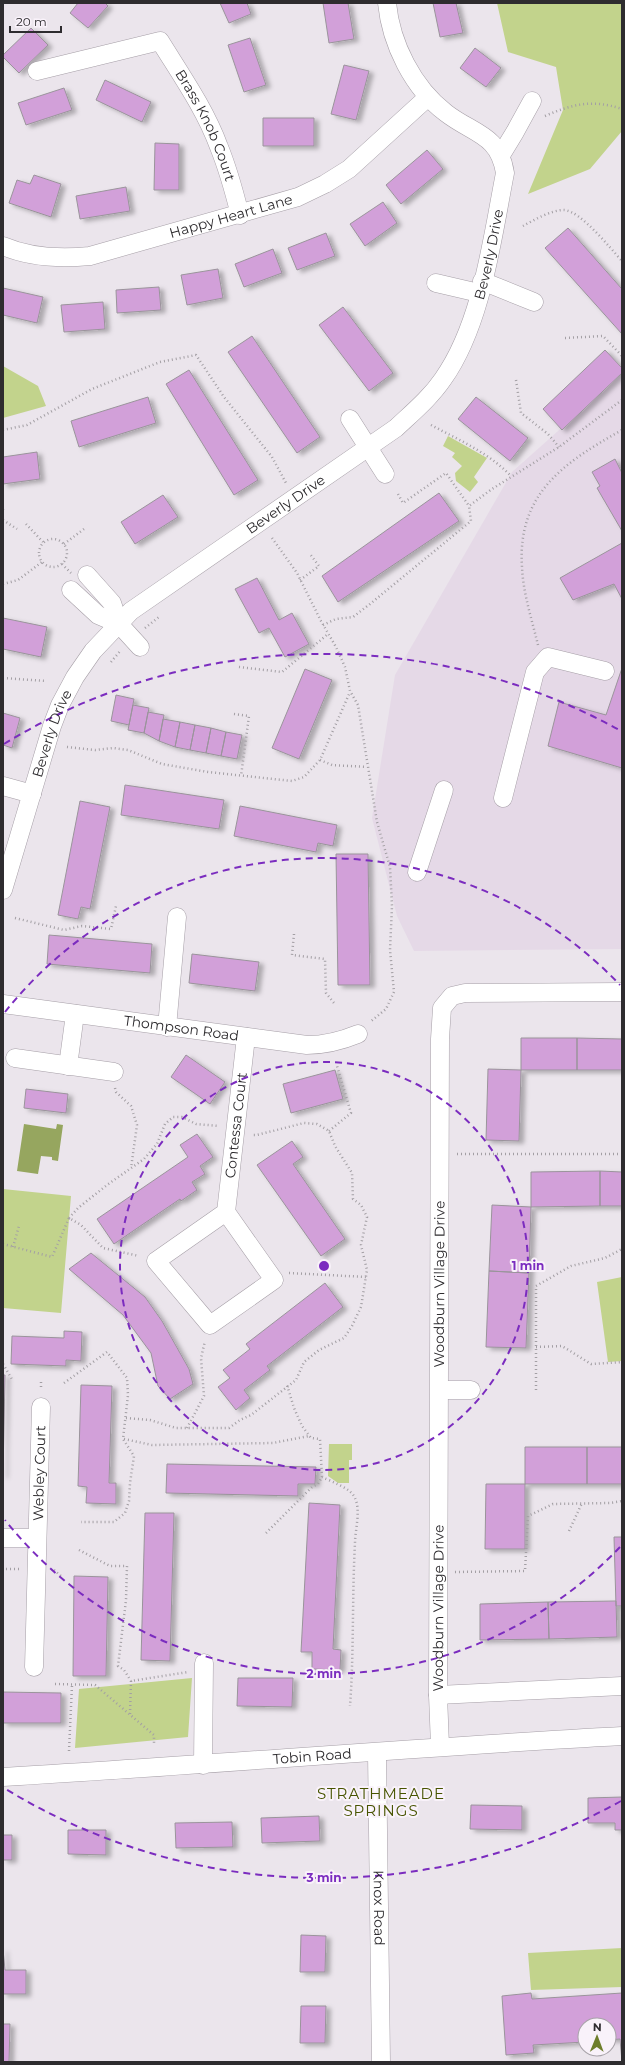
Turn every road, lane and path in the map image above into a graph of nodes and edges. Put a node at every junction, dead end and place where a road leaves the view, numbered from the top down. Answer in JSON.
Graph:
{"nodes":[{"id":1,"x":387,"y":3,"type":"edge"},
{"id":2,"x":37,"y":71,"type":"dead end"},
{"id":3,"x":428,"y":97,"type":"junction"},
{"id":4,"x":532,"y":101,"type":"dead end"},
{"id":5,"x":622,"y":109,"type":"edge"},
{"id":6,"x":540,"y":118,"type":"dead end"},
{"id":7,"x":501,"y":155,"type":"junction"},
{"id":8,"x":240,"y":215,"type":"junction"},
{"id":9,"x":523,"y":226,"type":"dead end"},
{"id":10,"x":3,"y":246,"type":"edge"},
{"id":11,"x":622,"y":261,"type":"edge"},
{"id":12,"x":436,"y":283,"type":"dead end"},
{"id":13,"x":481,"y":287,"type":"junction"},
{"id":14,"x":534,"y":302,"type":"dead end"},
{"id":15,"x":565,"y":338,"type":"dead end"},
{"id":16,"x":622,"y":356,"type":"edge"},
{"id":17,"x":516,"y":380,"type":"dead end"},
{"id":18,"x":622,"y":400,"type":"edge"},
{"id":19,"x":350,"y":419,"type":"dead end"},
{"id":20,"x":431,"y":425,"type":"dead end"},
{"id":21,"x":3,"y":430,"type":"edge"},
{"id":22,"x":622,"y":430,"type":"edge"},
{"id":23,"x":368,"y":447,"type":"junction"},
{"id":24,"x":559,"y":447,"type":"junction"},
{"id":25,"x":385,"y":474,"type":"dead end"},
{"id":26,"x":511,"y":476,"type":"junction"},
{"id":27,"x":398,"y":494,"type":"dead end"},
{"id":28,"x":296,"y":498,"type":"junction"},
{"id":29,"x":469,"y":506,"type":"junction"},
{"id":30,"x":3,"y":520,"type":"edge"},
{"id":31,"x":26,"y":524,"type":"dead end"},
{"id":32,"x":17,"y":529,"type":"dead end"},
{"id":33,"x":84,"y":529,"type":"dead end"},
{"id":34,"x":272,"y":538,"type":"dead end"},
{"id":35,"x":44,"y":542,"type":"junction"},
{"id":36,"x":64,"y":544,"type":"junction"},
{"id":37,"x":310,"y":554,"type":"dead end"},
{"id":38,"x":42,"y":562,"type":"junction"},
{"id":39,"x":86,"y":575,"type":"dead end"},
{"id":40,"x":300,"y":580,"type":"junction"},
{"id":41,"x":3,"y":584,"type":"edge"},
{"id":42,"x":71,"y":590,"type":"dead end"},
{"id":43,"x":119,"y":624,"type":"junction"},
{"id":44,"x":323,"y":625,"type":"junction"},
{"id":45,"x":328,"y":634,"type":"junction"},
{"id":46,"x":140,"y":647,"type":"dead end"},
{"id":47,"x":544,"y":654,"type":"junction"},
{"id":48,"x":238,"y":667,"type":"dead end"},
{"id":49,"x":605,"y":671,"type":"dead end"},
{"id":50,"x":3,"y":678,"type":"edge"},
{"id":51,"x":46,"y":681,"type":"dead end"},
{"id":52,"x":350,"y":691,"type":"junction"},
{"id":53,"x":234,"y":714,"type":"dead end"},
{"id":54,"x":67,"y":747,"type":"dead end"},
{"id":55,"x":320,"y":760,"type":"junction"},
{"id":56,"x":367,"y":767,"type":"junction"},
{"id":57,"x":241,"y":776,"type":"junction"},
{"id":58,"x":3,"y":786,"type":"edge"},
{"id":59,"x":444,"y":790,"type":"dead end"},
{"id":60,"x":32,"y":794,"type":"junction"},
{"id":61,"x":502,"y":798,"type":"dead end"},
{"id":62,"x":417,"y":872,"type":"dead end"},
{"id":63,"x":3,"y":890,"type":"edge"},
{"id":64,"x":116,"y":906,"type":"dead end"},
{"id":65,"x":177,"y":917,"type":"dead end"},
{"id":66,"x":15,"y":918,"type":"dead end"},
{"id":67,"x":294,"y":934,"type":"dead end"},
{"id":68,"x":622,"y":992,"type":"edge"},
{"id":69,"x":3,"y":1004,"type":"edge"},
{"id":70,"x":334,"y":1004,"type":"dead end"},
{"id":71,"x":75,"y":1014,"type":"junction"},
{"id":72,"x":167,"y":1027,"type":"junction"},
{"id":73,"x":358,"y":1034,"type":"joint"},
{"id":74,"x":246,"y":1037,"type":"junction"},
{"id":75,"x":15,"y":1058,"type":"dead end"},
{"id":76,"x":68,"y":1066,"type":"junction"},
{"id":77,"x":337,"y":1066,"type":"dead end"},
{"id":78,"x":114,"y":1072,"type":"joint"},
{"id":79,"x":235,"y":1131,"type":"junction"},
{"id":80,"x":329,"y":1131,"type":"junction"},
{"id":81,"x":440,"y":1154,"type":"junction"},
{"id":82,"x":622,"y":1154,"type":"edge"},
{"id":83,"x":131,"y":1169,"type":"junction"},
{"id":84,"x":226,"y":1212,"type":"junction"},
{"id":85,"x":69,"y":1218,"type":"junction"},
{"id":86,"x":19,"y":1226,"type":"dead end"},
{"id":87,"x":3,"y":1244,"type":"edge"},
{"id":88,"x":14,"y":1247,"type":"junction"},
{"id":89,"x":622,"y":1249,"type":"edge"},
{"id":90,"x":156,"y":1261,"type":"junction"},
{"id":91,"x":268,"y":1272,"type":"junction"},
{"id":92,"x":366,"y":1277,"type":"junction"},
{"id":93,"x":210,"y":1325,"type":"junction"},
{"id":94,"x":536,"y":1347,"type":"junction"},
{"id":95,"x":622,"y":1362,"type":"edge"},
{"id":96,"x":3,"y":1364,"type":"edge"},
{"id":97,"x":13,"y":1382,"type":"dead end"},
{"id":98,"x":64,"y":1383,"type":"dead end"},
{"id":99,"x":287,"y":1385,"type":"junction"},
{"id":100,"x":440,"y":1390,"type":"junction"},
{"id":101,"x":471,"y":1390,"type":"dead end"},
{"id":102,"x":536,"y":1390,"type":"dead end"},
{"id":103,"x":41,"y":1407,"type":"dead end"},
{"id":104,"x":126,"y":1418,"type":"junction"},
{"id":105,"x":187,"y":1428,"type":"junction"},
{"id":106,"x":309,"y":1436,"type":"junction"},
{"id":107,"x":123,"y":1439,"type":"junction"},
{"id":108,"x":322,"y":1477,"type":"junction"},
{"id":109,"x":622,"y":1501,"type":"edge"},
{"id":110,"x":582,"y":1504,"type":"junction"},
{"id":111,"x":81,"y":1522,"type":"dead end"},
{"id":112,"x":569,"y":1531,"type":"dead end"},
{"id":113,"x":266,"y":1532,"type":"dead end"},
{"id":114,"x":3,"y":1538,"type":"edge"},
{"id":115,"x":37,"y":1538,"type":"junction"},
{"id":116,"x":80,"y":1550,"type":"dead end"},
{"id":117,"x":439,"y":1572,"type":"junction"},
{"id":118,"x":34,"y":1667,"type":"dead end"},
{"id":119,"x":196,"y":1668,"type":"joint"},
{"id":120,"x":131,"y":1681,"type":"junction"},
{"id":121,"x":54,"y":1684,"type":"dead end"},
{"id":122,"x":72,"y":1684,"type":"junction"},
{"id":123,"x":622,"y":1686,"type":"edge"},
{"id":124,"x":438,"y":1695,"type":"junction"},
{"id":125,"x":350,"y":1706,"type":"dead end"},
{"id":126,"x":130,"y":1714,"type":"junction"},
{"id":127,"x":622,"y":1736,"type":"edge"},
{"id":128,"x":154,"y":1745,"type":"dead end"},
{"id":129,"x":440,"y":1746,"type":"junction"},
{"id":130,"x":69,"y":1751,"type":"dead end"},
{"id":131,"x":377,"y":1753,"type":"junction"},
{"id":132,"x":203,"y":1765,"type":"junction"},
{"id":133,"x":3,"y":1777,"type":"edge"},
{"id":134,"x":381,"y":2062,"type":"edge"}],
"edges":[{"from":1,"to":3,"type":"street"},
{"from":2,"to":8,"type":"street","name":"Brass Knob Court"},
{"from":3,"to":7,"type":"street"},
{"from":3,"to":8,"type":"street","name":"Happy Heart Lane"},
{"from":4,"to":7,"type":"street"},
{"from":5,"to":6,"type":"path"},
{"from":7,"to":13,"type":"street","name":"Beverly Drive"},
{"from":8,"to":10,"type":"street","name":"Happy Heart Lane"},
{"from":9,"to":11,"type":"path"},
{"from":12,"to":13,"type":"street"},
{"from":13,"to":14,"type":"street"},
{"from":13,"to":23,"type":"street","name":"Beverly Drive"},
{"from":15,"to":16,"type":"path"},
{"from":17,"to":24,"type":"path"},
{"from":18,"to":24,"type":"path"},
{"from":19,"to":23,"type":"street"},
{"from":20,"to":26,"type":"path"},
{"from":21,"to":28,"type":"path"},
{"from":22,"to":47,"type":"path"},
{"from":23,"to":25,"type":"street"},
{"from":23,"to":28,"type":"street","name":"Beverly Drive"},
{"from":24,"to":26,"type":"path"},
{"from":26,"to":29,"type":"path"},
{"from":27,"to":29,"type":"path"},
{"from":28,"to":43,"type":"street","name":"Beverly Drive"},
{"from":29,"to":44,"type":"path"},
{"from":30,"to":32,"type":"path"},
{"from":31,"to":35,"type":"path"},
{"from":33,"to":36,"type":"path"},
{"from":34,"to":40,"type":"path"},
{"from":35,"to":36,"type":"path"},
{"from":35,"to":38,"type":"path"},
{"from":36,"to":38,"type":"path"},
{"from":37,"to":40,"type":"path"},
{"from":38,"to":41,"type":"path"},
{"from":39,"to":43,"type":"street"},
{"from":40,"to":44,"type":"path"},
{"from":42,"to":43,"type":"street"},
{"from":43,"to":46,"type":"street"},
{"from":43,"to":60,"type":"street","name":"Beverly Drive"},
{"from":44,"to":45,"type":"path"},
{"from":45,"to":48,"type":"path"},
{"from":45,"to":52,"type":"path"},
{"from":47,"to":49,"type":"street"},
{"from":47,"to":61,"type":"street"},
{"from":50,"to":51,"type":"path"},
{"from":52,"to":55,"type":"path"},
{"from":52,"to":56,"type":"path"},
{"from":53,"to":57,"type":"path"},
{"from":54,"to":57,"type":"path"},
{"from":55,"to":56,"type":"path"},
{"from":55,"to":57,"type":"path"},
{"from":56,"to":73,"type":"path"},
{"from":58,"to":60,"type":"street"},
{"from":59,"to":62,"type":"street"},
{"from":60,"to":63,"type":"street","name":"Beverly Drive"},
{"from":64,"to":66,"type":"path"},
{"from":65,"to":72,"type":"street"},
{"from":67,"to":70,"type":"path"},
{"from":68,"to":81,"type":"street","name":"Woodburn Village Drive"},
{"from":69,"to":71,"type":"street","name":"Thompson Road"},
{"from":71,"to":72,"type":"street","name":"Thompson Road"},
{"from":71,"to":76,"type":"street"},
{"from":72,"to":74,"type":"street","name":"Thompson Road"},
{"from":73,"to":74,"type":"street","name":"Thompson Road"},
{"from":74,"to":79,"type":"street","name":"Contessa Court"},
{"from":75,"to":76,"type":"street"},
{"from":76,"to":78,"type":"street"},
{"from":77,"to":80,"type":"path"},
{"from":78,"to":83,"type":"path"},
{"from":79,"to":80,"type":"path"},
{"from":79,"to":83,"type":"path"},
{"from":79,"to":84,"type":"street","name":"Contessa Court"},
{"from":80,"to":92,"type":"path"},
{"from":81,"to":82,"type":"path"},
{"from":81,"to":100,"type":"street","name":"Woodburn Village Drive"},
{"from":83,"to":85,"type":"path"},
{"from":84,"to":90,"type":"street"},
{"from":84,"to":91,"type":"street"},
{"from":85,"to":88,"type":"path"},
{"from":85,"to":90,"type":"path"},
{"from":86,"to":88,"type":"path"},
{"from":87,"to":88,"type":"path"},
{"from":89,"to":94,"type":"path"},
{"from":90,"to":93,"type":"street"},
{"from":91,"to":92,"type":"path"},
{"from":91,"to":93,"type":"street"},
{"from":92,"to":99,"type":"path"},
{"from":93,"to":105,"type":"path"},
{"from":94,"to":95,"type":"path"},
{"from":94,"to":102,"type":"path"},
{"from":96,"to":97,"type":"path"},
{"from":98,"to":104,"type":"path"},
{"from":99,"to":105,"type":"path"},
{"from":99,"to":106,"type":"path"},
{"from":100,"to":101,"type":"street"},
{"from":100,"to":117,"type":"street","name":"Woodburn Village Drive"},
{"from":103,"to":115,"type":"street","name":"Webley Court"},
{"from":104,"to":105,"type":"path"},
{"from":104,"to":107,"type":"path"},
{"from":106,"to":107,"type":"path"},
{"from":106,"to":108,"type":"path"},
{"from":107,"to":111,"type":"path"},
{"from":108,"to":113,"type":"path"},
{"from":108,"to":125,"type":"path"},
{"from":109,"to":110,"type":"path"},
{"from":110,"to":112,"type":"path"},
{"from":110,"to":117,"type":"path"},
{"from":114,"to":115,"type":"street","name":"Webley Court"},
{"from":115,"to":118,"type":"street","name":"Webley Court"},
{"from":116,"to":120,"type":"path"},
{"from":117,"to":124,"type":"street","name":"Woodburn Village Drive"},
{"from":119,"to":120,"type":"path"},
{"from":119,"to":132,"type":"street"},
{"from":120,"to":126,"type":"path"},
{"from":121,"to":122,"type":"path"},
{"from":122,"to":126,"type":"path"},
{"from":122,"to":130,"type":"path"},
{"from":123,"to":124,"type":"street"},
{"from":124,"to":129,"type":"street","name":"Woodburn Village Drive"},
{"from":126,"to":128,"type":"path"},
{"from":127,"to":129,"type":"street","name":"Tobin Road"},
{"from":129,"to":131,"type":"street","name":"Tobin Road"},
{"from":131,"to":132,"type":"street","name":"Tobin Road"},
{"from":131,"to":134,"type":"street","name":"Knox Road"},
{"from":132,"to":133,"type":"street","name":"Tobin Road"}]}
